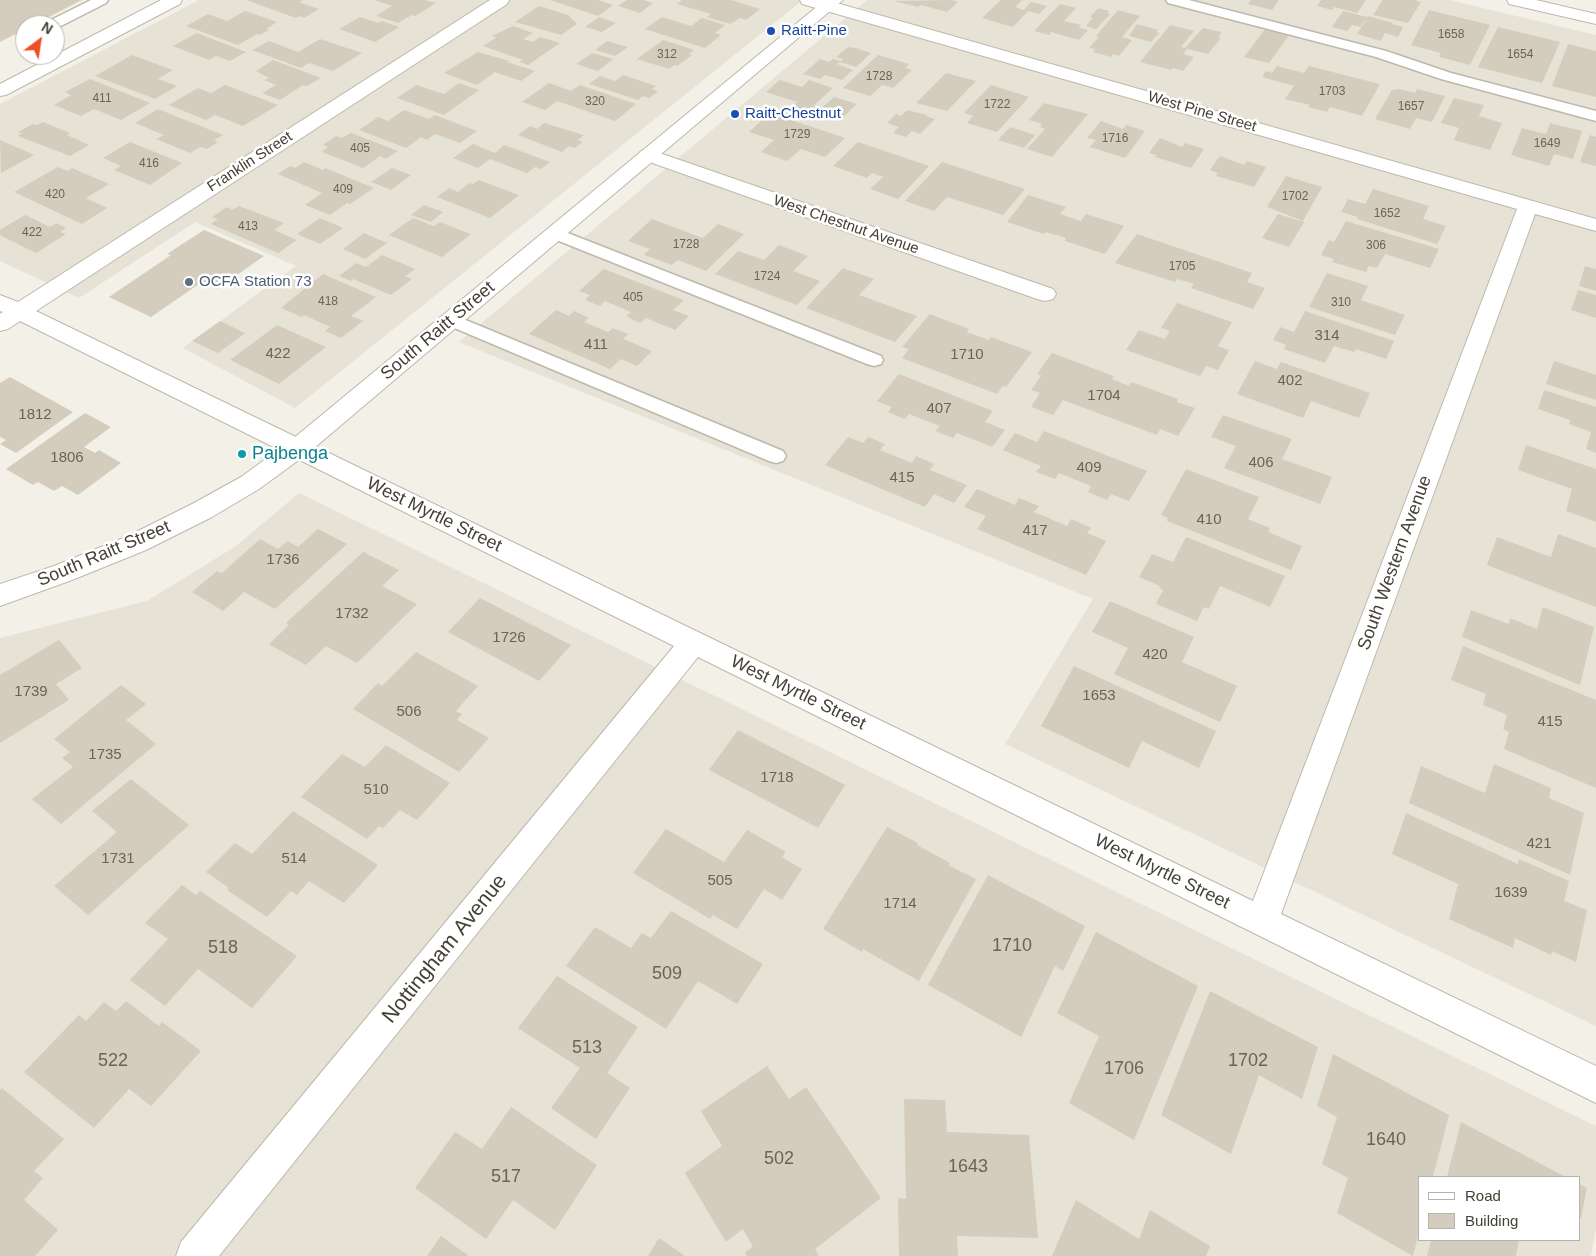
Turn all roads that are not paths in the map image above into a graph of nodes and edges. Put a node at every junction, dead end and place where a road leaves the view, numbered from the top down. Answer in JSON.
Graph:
{"nodes":[{"id":1,"x":101,"y":0,"type":"edge"},
{"id":2,"x":174,"y":0,"type":"edge"},
{"id":3,"x":501,"y":0,"type":"edge"},
{"id":4,"x":808,"y":0,"type":"edge"},
{"id":5,"x":1172,"y":0,"type":"edge"},
{"id":6,"x":1526,"y":1,"type":"edge"},
{"id":7,"x":831,"y":3,"type":"edge"},
{"id":8,"x":65,"y":18,"type":"edge"},
{"id":9,"x":1596,"y":19,"type":"edge"},
{"id":10,"x":65,"y":53,"type":"edge"},
{"id":11,"x":43,"y":65,"type":"edge"},
{"id":12,"x":0,"y":91,"type":"edge"},
{"id":13,"x":1596,"y":116,"type":"edge"},
{"id":14,"x":648,"y":156,"type":"junction"},
{"id":15,"x":1528,"y":205,"type":"junction"},
{"id":16,"x":1596,"y":225,"type":"edge"},
{"id":17,"x":555,"y":233,"type":"junction"},
{"id":18,"x":1045,"y":294,"type":"dead end"},
{"id":19,"x":6,"y":312,"type":"edge"},
{"id":20,"x":451,"y":320,"type":"junction"},
{"id":21,"x":874,"y":360,"type":"dead end"},
{"id":22,"x":298,"y":448,"type":"junction"},
{"id":23,"x":776,"y":456,"type":"dead end"},
{"id":24,"x":0,"y":595,"type":"edge"},
{"id":25,"x":694,"y":642,"type":"junction"},
{"id":26,"x":1262,"y":921,"type":"junction"},
{"id":27,"x":1596,"y":1085,"type":"edge"},
{"id":28,"x":195,"y":1256,"type":"edge"}],
"edges":[{"from":1,"to":8,"type":"lane"},
{"from":2,"to":10,"type":"street"},
{"from":3,"to":19,"type":"street","name":"Franklin Street"},
{"from":4,"to":7,"type":"street","name":"West Pine Street"},
{"from":5,"to":13,"type":"lane"},
{"from":6,"to":9,"type":"street"},
{"from":7,"to":14,"type":"street","name":"South Raitt Street"},
{"from":7,"to":15,"type":"street","name":"West Pine Street"},
{"from":11,"to":12,"type":"street"},
{"from":14,"to":17,"type":"street","name":"South Raitt Street"},
{"from":14,"to":18,"type":"street","name":"West Chestnut Avenue"},
{"from":15,"to":16,"type":"street","name":"West Pine Street"},
{"from":15,"to":26,"type":"street","name":"South Western Avenue"},
{"from":17,"to":20,"type":"street","name":"South Raitt Street"},
{"from":17,"to":21,"type":"lane"},
{"from":19,"to":22,"type":"street","name":"West Myrtle Street"},
{"from":20,"to":22,"type":"street","name":"South Raitt Street"},
{"from":20,"to":23,"type":"lane"},
{"from":22,"to":24,"type":"street","name":"South Raitt Street"},
{"from":22,"to":25,"type":"street","name":"West Myrtle Street"},
{"from":25,"to":26,"type":"street","name":"West Myrtle Street"},
{"from":25,"to":28,"type":"street","name":"Nottingham Avenue"},
{"from":26,"to":27,"type":"street","name":"West Myrtle Street"}]}
